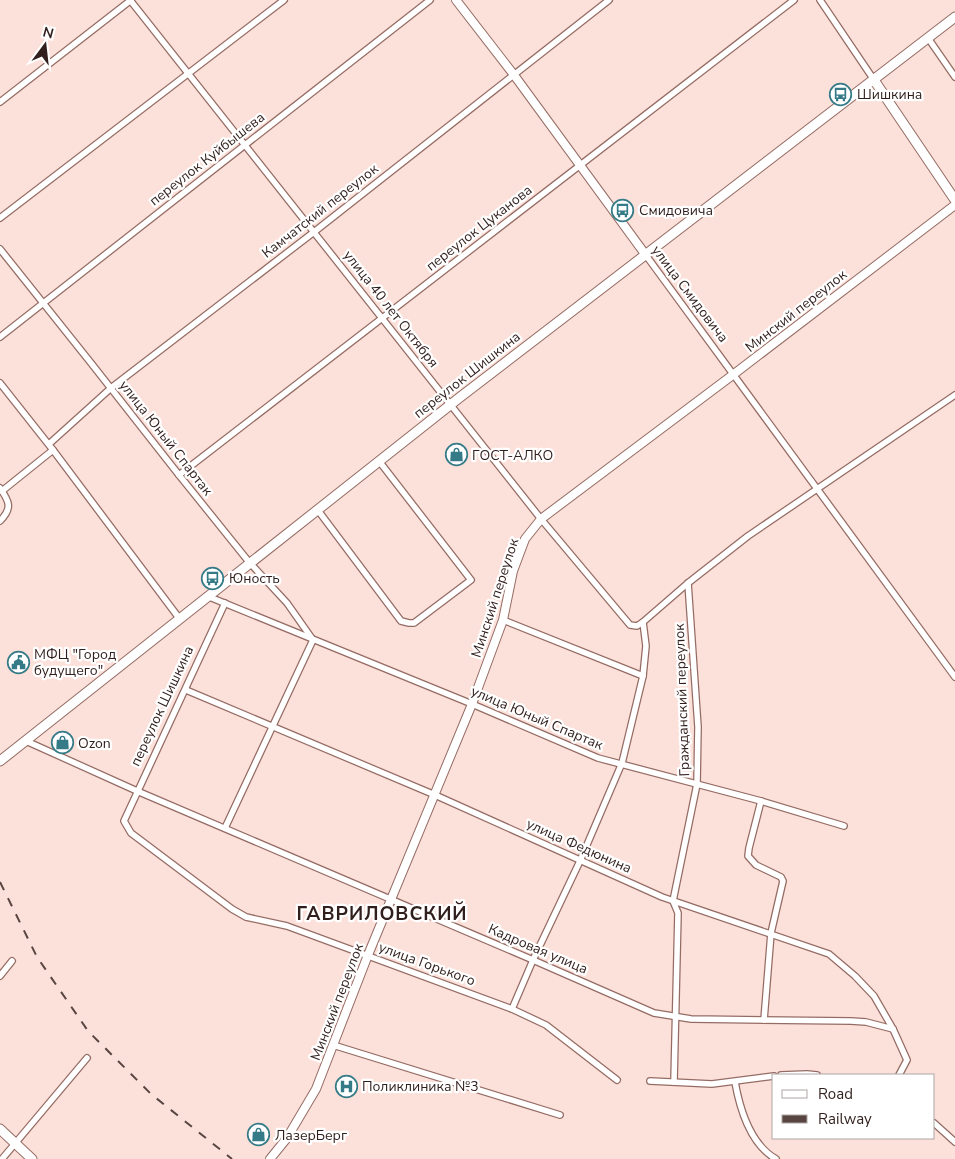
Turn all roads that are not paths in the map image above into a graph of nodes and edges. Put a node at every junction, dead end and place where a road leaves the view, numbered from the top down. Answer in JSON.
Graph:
{"nodes":[{"id":1,"x":131,"y":0,"type":"edge"},
{"id":2,"x":284,"y":0,"type":"edge"},
{"id":3,"x":430,"y":0,"type":"edge"},
{"id":4,"x":456,"y":0,"type":"edge"},
{"id":5,"x":609,"y":0,"type":"edge"},
{"id":6,"x":794,"y":0,"type":"edge"},
{"id":7,"x":820,"y":0,"type":"edge"},
{"id":8,"x":955,"y":17,"type":"edge"},
{"id":9,"x":928,"y":38,"type":"junction"},
{"id":10,"x":189,"y":74,"type":"junction"},
{"id":11,"x":514,"y":75,"type":"junction"},
{"id":12,"x":955,"y":77,"type":"edge"},
{"id":13,"x":874,"y":80,"type":"junction"},
{"id":14,"x":0,"y":102,"type":"edge"},
{"id":15,"x":245,"y":145,"type":"junction"},
{"id":16,"x":580,"y":165,"type":"junction"},
{"id":17,"x":955,"y":200,"type":"edge"},
{"id":18,"x":955,"y":205,"type":"edge"},
{"id":19,"x":0,"y":218,"type":"edge"},
{"id":20,"x":314,"y":232,"type":"junction"},
{"id":21,"x":0,"y":249,"type":"edge"},
{"id":22,"x":645,"y":254,"type":"junction"},
{"id":23,"x":43,"y":303,"type":"junction"},
{"id":24,"x":382,"y":318,"type":"junction"},
{"id":25,"x":0,"y":337,"type":"edge"},
{"id":26,"x":734,"y":374,"type":"junction"},
{"id":27,"x":0,"y":383,"type":"edge"},
{"id":28,"x":111,"y":388,"type":"junction"},
{"id":29,"x":955,"y":395,"type":"edge"},
{"id":30,"x":450,"y":404,"type":"junction"},
{"id":31,"x":49,"y":444,"type":"junction"},
{"id":32,"x":53,"y":450,"type":"junction"},
{"id":33,"x":379,"y":461,"type":"junction"},
{"id":34,"x":179,"y":475,"type":"junction"},
{"id":35,"x":818,"y":489,"type":"junction"},
{"id":36,"x":1,"y":490,"type":"edge"},
{"id":37,"x":317,"y":509,"type":"junction"},
{"id":38,"x":541,"y":519,"type":"junction"},
{"id":39,"x":0,"y":520,"type":"edge"},
{"id":40,"x":250,"y":562,"type":"junction"},
{"id":41,"x":688,"y":583,"type":"junction"},
{"id":42,"x":207,"y":596,"type":"junction"},
{"id":43,"x":225,"y":603,"type":"junction"},
{"id":44,"x":179,"y":618,"type":"junction"},
{"id":45,"x":503,"y":620,"type":"junction"},
{"id":46,"x":644,"y":622,"type":"junction"},
{"id":47,"x":314,"y":640,"type":"junction"},
{"id":48,"x":643,"y":676,"type":"junction"},
{"id":49,"x":955,"y":678,"type":"edge"},
{"id":50,"x":186,"y":690,"type":"junction"},
{"id":51,"x":472,"y":704,"type":"junction"},
{"id":52,"x":272,"y":727,"type":"junction"},
{"id":53,"x":26,"y":740,"type":"junction"},
{"id":54,"x":0,"y":761,"type":"edge"},
{"id":55,"x":622,"y":763,"type":"junction"},
{"id":56,"x":697,"y":784,"type":"junction"},
{"id":57,"x":137,"y":791,"type":"junction"},
{"id":58,"x":435,"y":795,"type":"junction"},
{"id":59,"x":761,"y":801,"type":"junction"},
{"id":60,"x":124,"y":821,"type":"joint"},
{"id":61,"x":844,"y":826,"type":"dead end"},
{"id":62,"x":225,"y":828,"type":"junction"},
{"id":63,"x":580,"y":861,"type":"junction"},
{"id":64,"x":390,"y":900,"type":"junction"},
{"id":65,"x":673,"y":901,"type":"junction"},
{"id":66,"x":771,"y":933,"type":"junction"},
{"id":67,"x":368,"y":955,"type":"junction"},
{"id":68,"x":533,"y":960,"type":"junction"},
{"id":69,"x":12,"y":961,"type":"dead end"},
{"id":70,"x":0,"y":976,"type":"edge"},
{"id":71,"x":512,"y":1009,"type":"junction"},
{"id":72,"x":674,"y":1018,"type":"junction"},
{"id":73,"x":764,"y":1020,"type":"junction"},
{"id":74,"x":892,"y":1029,"type":"junction"},
{"id":75,"x":333,"y":1045,"type":"junction"},
{"id":76,"x":87,"y":1058,"type":"dead end"},
{"id":77,"x":900,"y":1074,"type":"edge"},
{"id":78,"x":772,"y":1076,"type":"edge"},
{"id":79,"x":618,"y":1080,"type":"dead end"},
{"id":80,"x":650,"y":1081,"type":"dead end"},
{"id":81,"x":674,"y":1082,"type":"junction"},
{"id":82,"x":735,"y":1082,"type":"junction"},
{"id":83,"x":560,"y":1116,"type":"dead end"},
{"id":84,"x":935,"y":1124,"type":"edge"},
{"id":85,"x":0,"y":1129,"type":"edge"},
{"id":86,"x":955,"y":1142,"type":"edge"},
{"id":87,"x":15,"y":1144,"type":"junction"},
{"id":88,"x":2,"y":1159,"type":"edge"},
{"id":89,"x":32,"y":1159,"type":"edge"},
{"id":90,"x":270,"y":1159,"type":"edge"},
{"id":91,"x":776,"y":1159,"type":"edge"}],
"edges":[{"from":1,"to":10,"type":"street","name":"улица 40 лет Октября"},
{"from":1,"to":14,"type":"street"},
{"from":2,"to":10,"type":"street"},
{"from":3,"to":15,"type":"street","name":"переулок Куйбышева"},
{"from":4,"to":11,"type":"street","name":"улица Смидовича"},
{"from":5,"to":11,"type":"street","name":"Камчатский переулок"},
{"from":6,"to":16,"type":"street","name":"переулок Цуканова"},
{"from":7,"to":13,"type":"street"},
{"from":8,"to":9,"type":"main road","name":"переулок Шишкина"},
{"from":9,"to":12,"type":"street"},
{"from":9,"to":13,"type":"main road","name":"переулок Шишкина"},
{"from":10,"to":15,"type":"street","name":"улица 40 лет Октября"},
{"from":10,"to":19,"type":"street"},
{"from":11,"to":16,"type":"street","name":"улица Смидовича"},
{"from":11,"to":20,"type":"street","name":"Камчатский переулок"},
{"from":13,"to":17,"type":"main road"},
{"from":13,"to":22,"type":"main road","name":"переулок Шишкина"},
{"from":15,"to":20,"type":"street","name":"улица 40 лет Октября"},
{"from":15,"to":23,"type":"street","name":"переулок Куйбышева"},
{"from":16,"to":22,"type":"street","name":"улица Смидовича"},
{"from":16,"to":24,"type":"street","name":"переулок Цуканова"},
{"from":18,"to":26,"type":"street","name":"Минский переулок"},
{"from":20,"to":24,"type":"street","name":"улица 40 лет Октября"},
{"from":20,"to":28,"type":"street","name":"Камчатский переулок"},
{"from":21,"to":23,"type":"street","name":"улица Юный Спартак"},
{"from":22,"to":26,"type":"street","name":"улица Смидовича"},
{"from":22,"to":30,"type":"main road","name":"переулок Шишкина"},
{"from":23,"to":25,"type":"street","name":"переулок Куйбышева"},
{"from":23,"to":28,"type":"street","name":"улица Юный Спартак"},
{"from":24,"to":30,"type":"street","name":"улица 40 лет Октября"},
{"from":24,"to":34,"type":"street","name":"переулок Цуканова"},
{"from":26,"to":35,"type":"street","name":"улица Смидовича"},
{"from":26,"to":38,"type":"street","name":"Минский переулок"},
{"from":27,"to":31,"type":"street"},
{"from":28,"to":31,"type":"street","name":"Камчатский переулок"},
{"from":28,"to":34,"type":"street","name":"улица Юный Спартак"},
{"from":29,"to":35,"type":"street"},
{"from":30,"to":33,"type":"main road","name":"переулок Шишкина"},
{"from":30,"to":38,"type":"street","name":"улица 40 лет Октября"},
{"from":31,"to":32,"type":"street"},
{"from":32,"to":36,"type":"street"},
{"from":32,"to":44,"type":"street"},
{"from":33,"to":37,"type":"main road","name":"переулок Шишкина"},
{"from":33,"to":37,"type":"street"},
{"from":34,"to":40,"type":"street","name":"улица Юный Спартак"},
{"from":35,"to":41,"type":"street"},
{"from":35,"to":49,"type":"street","name":"улица Смидовича"},
{"from":36,"to":39,"type":"street"},
{"from":37,"to":40,"type":"main road","name":"переулок Шишкина"},
{"from":38,"to":45,"type":"street","name":"Минский переулок"},
{"from":38,"to":46,"type":"street","name":"улица 40 лет Октября"},
{"from":40,"to":42,"type":"main road","name":"переулок Шишкина"},
{"from":40,"to":47,"type":"street","name":"улица Юный Спартак"},
{"from":41,"to":46,"type":"street"},
{"from":41,"to":56,"type":"street","name":"Гражданский переулок"},
{"from":42,"to":43,"type":"street","name":"улица Юный Спартак"},
{"from":42,"to":44,"type":"main road","name":"переулок Шишкина"},
{"from":43,"to":47,"type":"street","name":"улица Юный Спартак"},
{"from":43,"to":50,"type":"street","name":"переулок Шишкина"},
{"from":44,"to":53,"type":"main road","name":"переулок Шишкина"},
{"from":45,"to":48,"type":"street"},
{"from":45,"to":51,"type":"street","name":"Минский переулок"},
{"from":46,"to":48,"type":"street"},
{"from":47,"to":51,"type":"street","name":"улица Юный Спартак"},
{"from":47,"to":52,"type":"street"},
{"from":48,"to":55,"type":"street"},
{"from":50,"to":52,"type":"street","name":"улица Федюнина"},
{"from":50,"to":57,"type":"street","name":"переулок Шишкина"},
{"from":51,"to":55,"type":"street","name":"улица Юный Спартак"},
{"from":51,"to":58,"type":"street","name":"Минский переулок"},
{"from":52,"to":58,"type":"street","name":"улица Федюнина"},
{"from":52,"to":62,"type":"street"},
{"from":53,"to":54,"type":"main road","name":"переулок Шишкина"},
{"from":53,"to":57,"type":"street","name":"Кадровая улица"},
{"from":55,"to":56,"type":"street","name":"улица Юный Спартак"},
{"from":55,"to":63,"type":"street"},
{"from":56,"to":59,"type":"street","name":"улица Юный Спартак"},
{"from":56,"to":65,"type":"street","name":"Гражданский переулок"},
{"from":57,"to":60,"type":"street","name":"переулок Шишкина"},
{"from":57,"to":62,"type":"street","name":"Кадровая улица"},
{"from":58,"to":63,"type":"street","name":"улица Федюнина"},
{"from":58,"to":64,"type":"street","name":"Минский переулок"},
{"from":59,"to":61,"type":"street","name":"улица Юный Спартак"},
{"from":59,"to":66,"type":"street"},
{"from":60,"to":67,"type":"street","name":"улица Горького"},
{"from":62,"to":64,"type":"street","name":"Кадровая улица"},
{"from":63,"to":65,"type":"street","name":"улица Федюнина"},
{"from":63,"to":68,"type":"street"},
{"from":64,"to":67,"type":"street","name":"Минский переулок"},
{"from":64,"to":68,"type":"street","name":"Кадровая улица"},
{"from":65,"to":66,"type":"street","name":"улица Федюнина"},
{"from":65,"to":72,"type":"street","name":"Гражданский переулок"},
{"from":66,"to":73,"type":"street"},
{"from":66,"to":74,"type":"street","name":"улица Федюнина"},
{"from":67,"to":71,"type":"street","name":"улица Горького"},
{"from":67,"to":75,"type":"street","name":"Минский переулок"},
{"from":68,"to":71,"type":"street"},
{"from":68,"to":72,"type":"street","name":"Кадровая улица"},
{"from":69,"to":70,"type":"street"},
{"from":71,"to":79,"type":"street","name":"улица Горького"},
{"from":72,"to":73,"type":"street","name":"Кадровая улица"},
{"from":72,"to":81,"type":"street","name":"Гражданский переулок"},
{"from":73,"to":74,"type":"street","name":"Кадровая улица"},
{"from":74,"to":77,"type":"street","name":"улица Федюнина"},
{"from":75,"to":83,"type":"street"},
{"from":75,"to":90,"type":"street","name":"Минский переулок"},
{"from":76,"to":87,"type":"street"},
{"from":78,"to":82,"type":"street"},
{"from":80,"to":81,"type":"street"},
{"from":81,"to":82,"type":"street"},
{"from":82,"to":91,"type":"street"},
{"from":84,"to":86,"type":"street"},
{"from":85,"to":87,"type":"main road"},
{"from":87,"to":88,"type":"street"},
{"from":87,"to":89,"type":"main road"}]}
